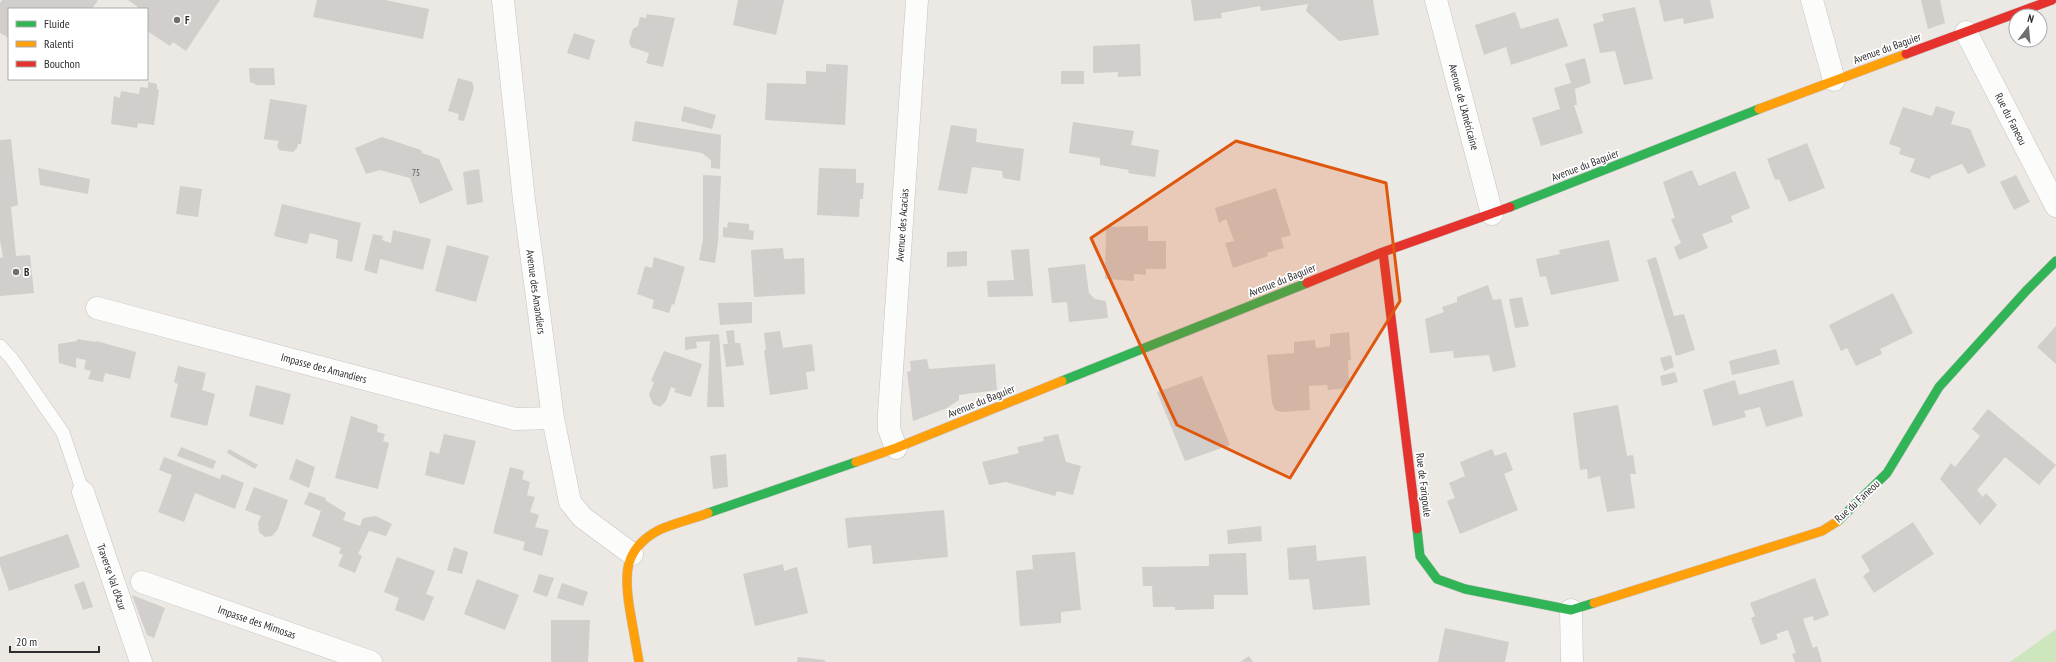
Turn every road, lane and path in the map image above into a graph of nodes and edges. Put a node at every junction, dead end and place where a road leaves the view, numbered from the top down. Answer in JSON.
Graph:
{"nodes":[{"id":1,"x":503,"y":0,"type":"edge"},
{"id":2,"x":917,"y":0,"type":"edge"},
{"id":3,"x":1436,"y":0,"type":"edge"},
{"id":4,"x":1812,"y":0,"type":"edge"},
{"id":5,"x":2052,"y":0,"type":"edge"},
{"id":6,"x":1966,"y":32,"type":"junction"},
{"id":7,"x":1834,"y":80,"type":"junction"},
{"id":8,"x":2056,"y":206,"type":"edge"},
{"id":9,"x":1492,"y":214,"type":"junction"},
{"id":10,"x":1383,"y":252,"type":"junction"},
{"id":11,"x":2056,"y":261,"type":"edge"},
{"id":12,"x":97,"y":308,"type":"dead end"},
{"id":13,"x":0,"y":346,"type":"edge"},
{"id":14,"x":553,"y":418,"type":"junction"},
{"id":15,"x":896,"y":448,"type":"junction"},
{"id":16,"x":83,"y":492,"type":"joint"},
{"id":17,"x":632,"y":554,"type":"junction"},
{"id":18,"x":142,"y":582,"type":"dead end"},
{"id":19,"x":1571,"y":610,"type":"junction"},
{"id":20,"x":141,"y":662,"type":"edge"},
{"id":21,"x":371,"y":662,"type":"edge"},
{"id":22,"x":639,"y":662,"type":"edge"},
{"id":23,"x":1572,"y":662,"type":"edge"}],
"edges":[{"from":1,"to":14,"type":"street","name":"Avenue des Amandiers"},
{"from":2,"to":15,"type":"street","name":"Avenue des Acacias"},
{"from":3,"to":9,"type":"street","name":"Avenue de L'Américaine"},
{"from":4,"to":7,"type":"street"},
{"from":5,"to":6,"type":"street","name":"Avenue du Baguier"},
{"from":6,"to":7,"type":"street","name":"Avenue du Baguier"},
{"from":6,"to":8,"type":"street","name":"Rue du Faneou"},
{"from":7,"to":9,"type":"street","name":"Avenue du Baguier"},
{"from":9,"to":10,"type":"street","name":"Avenue du Baguier"},
{"from":10,"to":15,"type":"street","name":"Avenue du Baguier"},
{"from":10,"to":19,"type":"street","name":"Rue de Farigoule"},
{"from":11,"to":19,"type":"street","name":"Rue du Faneou"},
{"from":12,"to":14,"type":"street","name":"Impasse des Amandiers"},
{"from":13,"to":16,"type":"lane"},
{"from":14,"to":17,"type":"street","name":"Avenue des Amandiers"},
{"from":15,"to":17,"type":"street","name":"Avenue du Baguier"},
{"from":16,"to":20,"type":"street","name":"Traverse Val d'Azur"},
{"from":17,"to":22,"type":"street","name":"Avenue du Baguier"},
{"from":18,"to":21,"type":"street","name":"Impasse des Mimosas"},
{"from":19,"to":23,"type":"street"}]}
